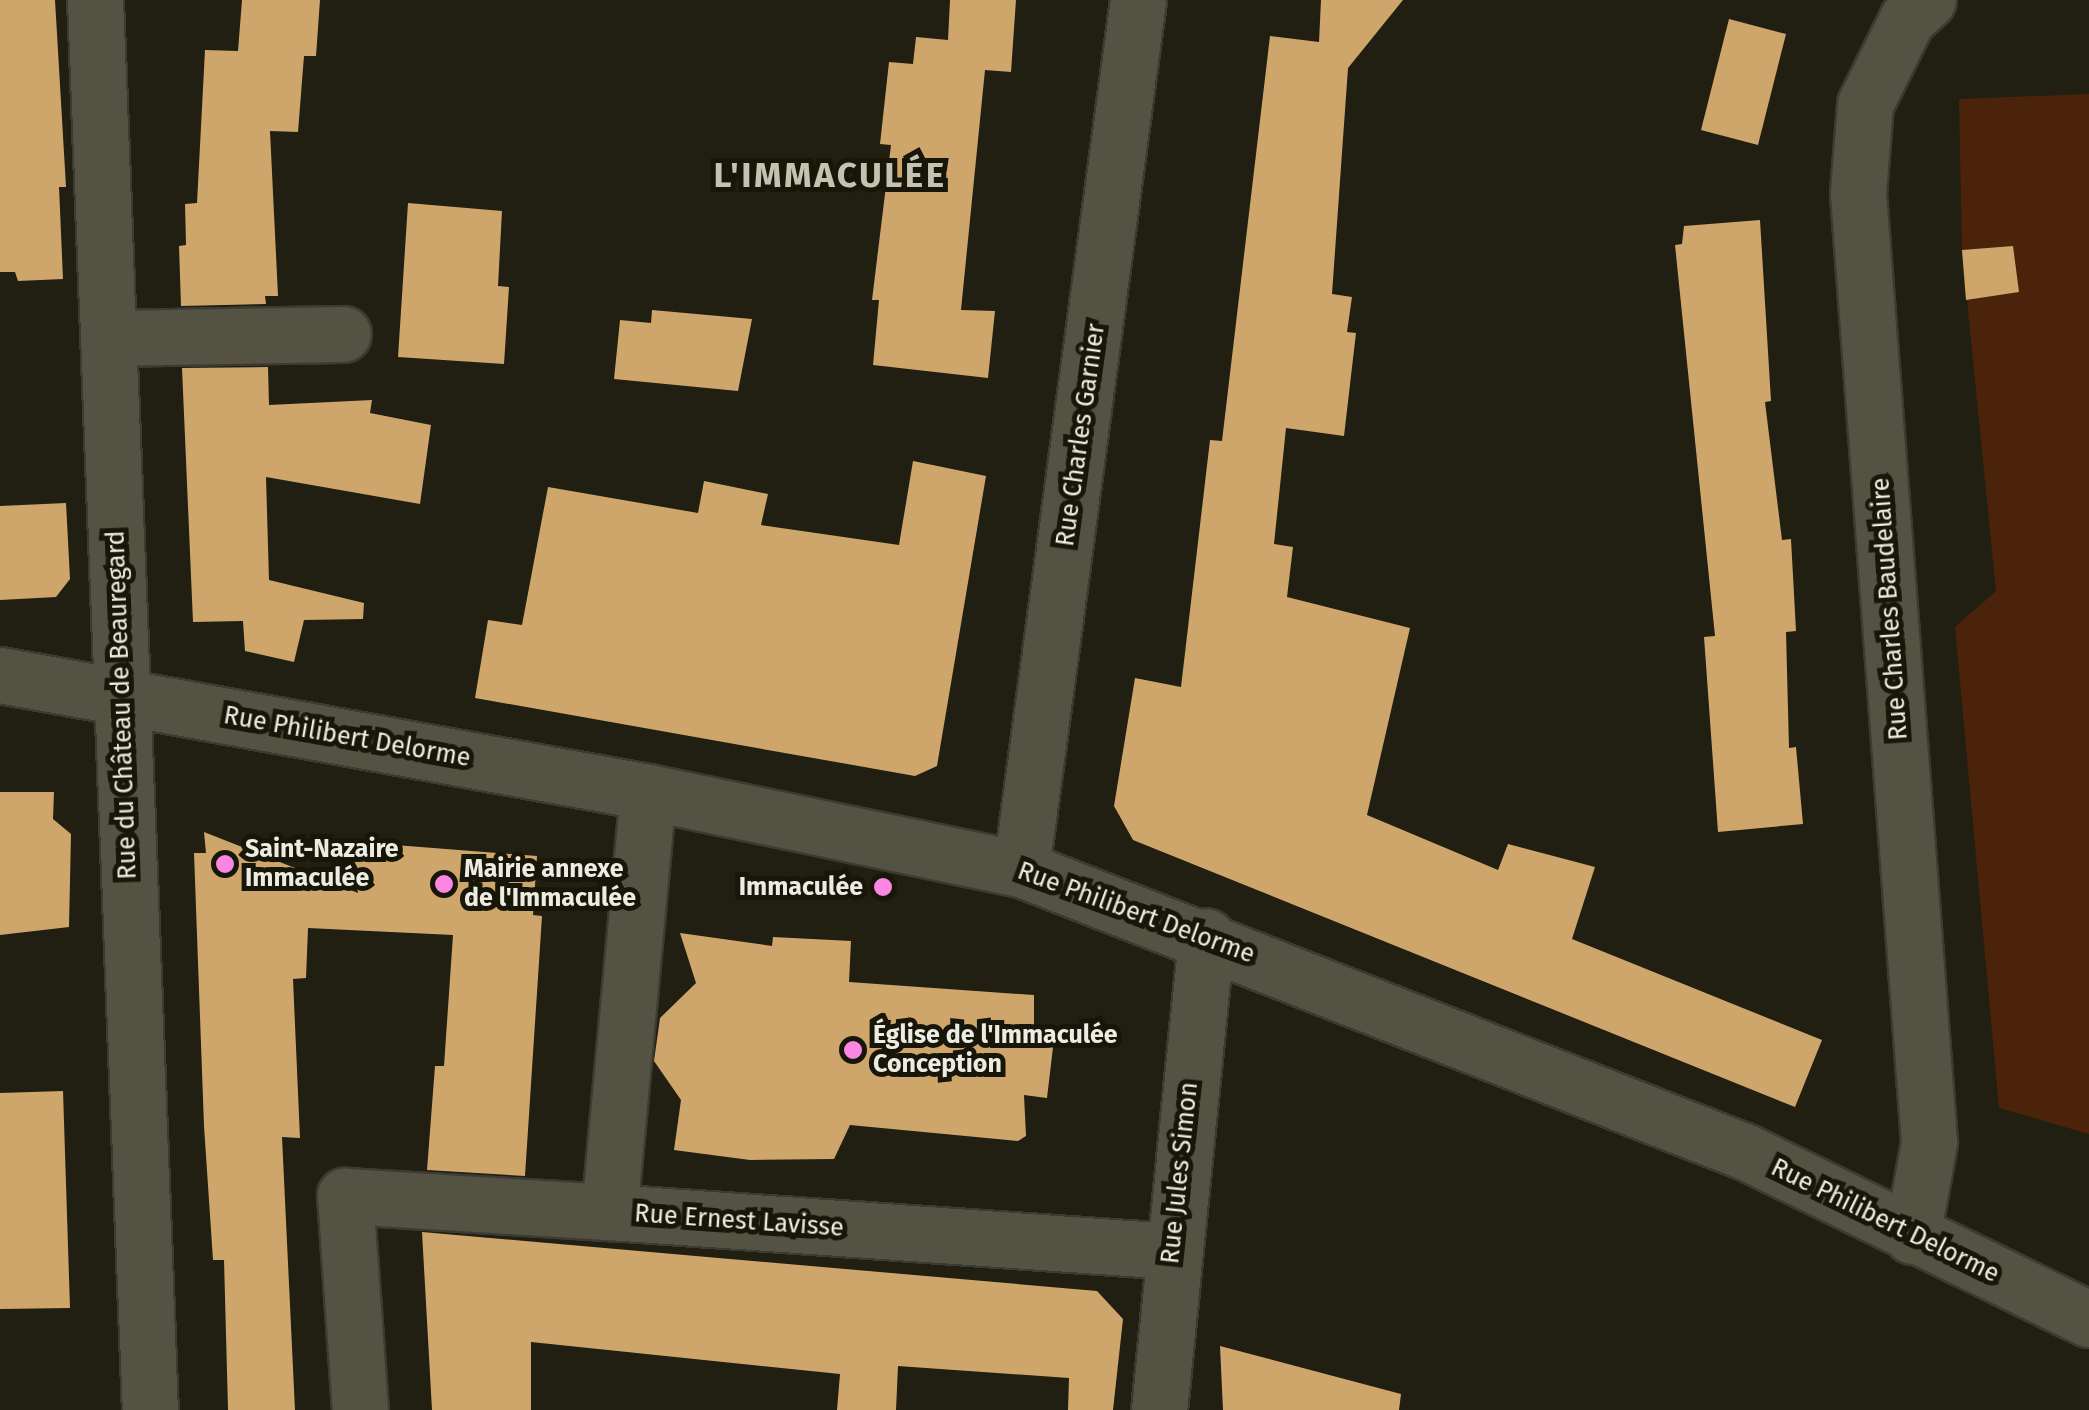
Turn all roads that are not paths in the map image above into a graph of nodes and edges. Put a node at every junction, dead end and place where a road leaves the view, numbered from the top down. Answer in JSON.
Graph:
{"nodes":[{"id":1,"x":95,"y":0,"type":"edge"},
{"id":2,"x":1138,"y":0,"type":"edge"},
{"id":3,"x":1928,"y":0,"type":"edge"},
{"id":4,"x":343,"y":334,"type":"dead end"},
{"id":5,"x":108,"y":338,"type":"junction"},
{"id":6,"x":0,"y":674,"type":"edge"},
{"id":7,"x":123,"y":700,"type":"junction"},
{"id":8,"x":648,"y":792,"type":"junction"},
{"id":9,"x":1020,"y":869,"type":"junction"},
{"id":10,"x":1206,"y":936,"type":"junction"},
{"id":11,"x":608,"y":1212,"type":"junction"},
{"id":12,"x":1912,"y":1236,"type":"junction"},
{"id":13,"x":1171,"y":1252,"type":"junction"},
{"id":14,"x":2089,"y":1319,"type":"edge"},
{"id":15,"x":150,"y":1410,"type":"edge"},
{"id":16,"x":360,"y":1410,"type":"edge"},
{"id":17,"x":1159,"y":1410,"type":"edge"}],
"edges":[{"from":1,"to":5,"type":"street","name":"Rue du Château de Beauregard"},
{"from":2,"to":9,"type":"street","name":"Rue Charles Garnier"},
{"from":3,"to":12,"type":"street","name":"Rue Charles Baudelaire"},
{"from":4,"to":5,"type":"street"},
{"from":5,"to":7,"type":"street","name":"Rue du Château de Beauregard"},
{"from":6,"to":7,"type":"street","name":"Rue Philibert Delorme"},
{"from":7,"to":8,"type":"street","name":"Rue Philibert Delorme"},
{"from":7,"to":15,"type":"street","name":"Rue du Château de Beauregard"},
{"from":8,"to":9,"type":"street","name":"Rue Philibert Delorme"},
{"from":8,"to":11,"type":"street","name":"Rue Ernest Lavisse"},
{"from":9,"to":10,"type":"street","name":"Rue Philibert Delorme"},
{"from":10,"to":12,"type":"street","name":"Rue Philibert Delorme"},
{"from":10,"to":13,"type":"street","name":"Rue Jules Simon"},
{"from":11,"to":13,"type":"street","name":"Rue Ernest Lavisse"},
{"from":11,"to":16,"type":"street"},
{"from":12,"to":14,"type":"street","name":"Rue Philibert Delorme"},
{"from":13,"to":17,"type":"street","name":"Rue Jules Simon"}]}
